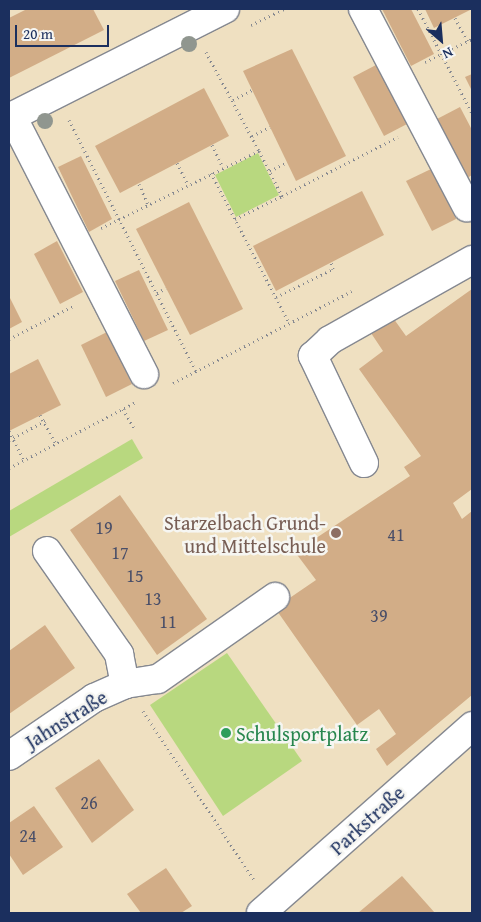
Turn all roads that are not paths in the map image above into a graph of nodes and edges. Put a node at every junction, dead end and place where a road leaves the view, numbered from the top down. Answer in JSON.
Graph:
{"nodes":[{"id":1,"x":225,"y":9,"type":"edge"},
{"id":2,"x":363,"y":9,"type":"edge"},
{"id":3,"x":10,"y":117,"type":"edge"},
{"id":4,"x":466,"y":207,"type":"dead end"},
{"id":5,"x":472,"y":260,"type":"edge"},
{"id":6,"x":144,"y":374,"type":"dead end"},
{"id":7,"x":364,"y":463,"type":"dead end"},
{"id":8,"x":47,"y":551,"type":"dead end"},
{"id":9,"x":275,"y":598,"type":"dead end"},
{"id":10,"x":125,"y":684,"type":"junction"},
{"id":11,"x":472,"y":726,"type":"edge"},
{"id":12,"x":9,"y":756,"type":"edge"},
{"id":13,"x":265,"y":909,"type":"edge"}],
"edges":[{"from":1,"to":3,"type":"street"},
{"from":2,"to":4,"type":"street"},
{"from":3,"to":6,"type":"street"},
{"from":5,"to":7,"type":"street"},
{"from":8,"to":10,"type":"street"},
{"from":9,"to":10,"type":"street","name":"Jahnstraße"},
{"from":10,"to":12,"type":"street","name":"Jahnstraße"},
{"from":11,"to":13,"type":"street","name":"Parkstraße"}]}
